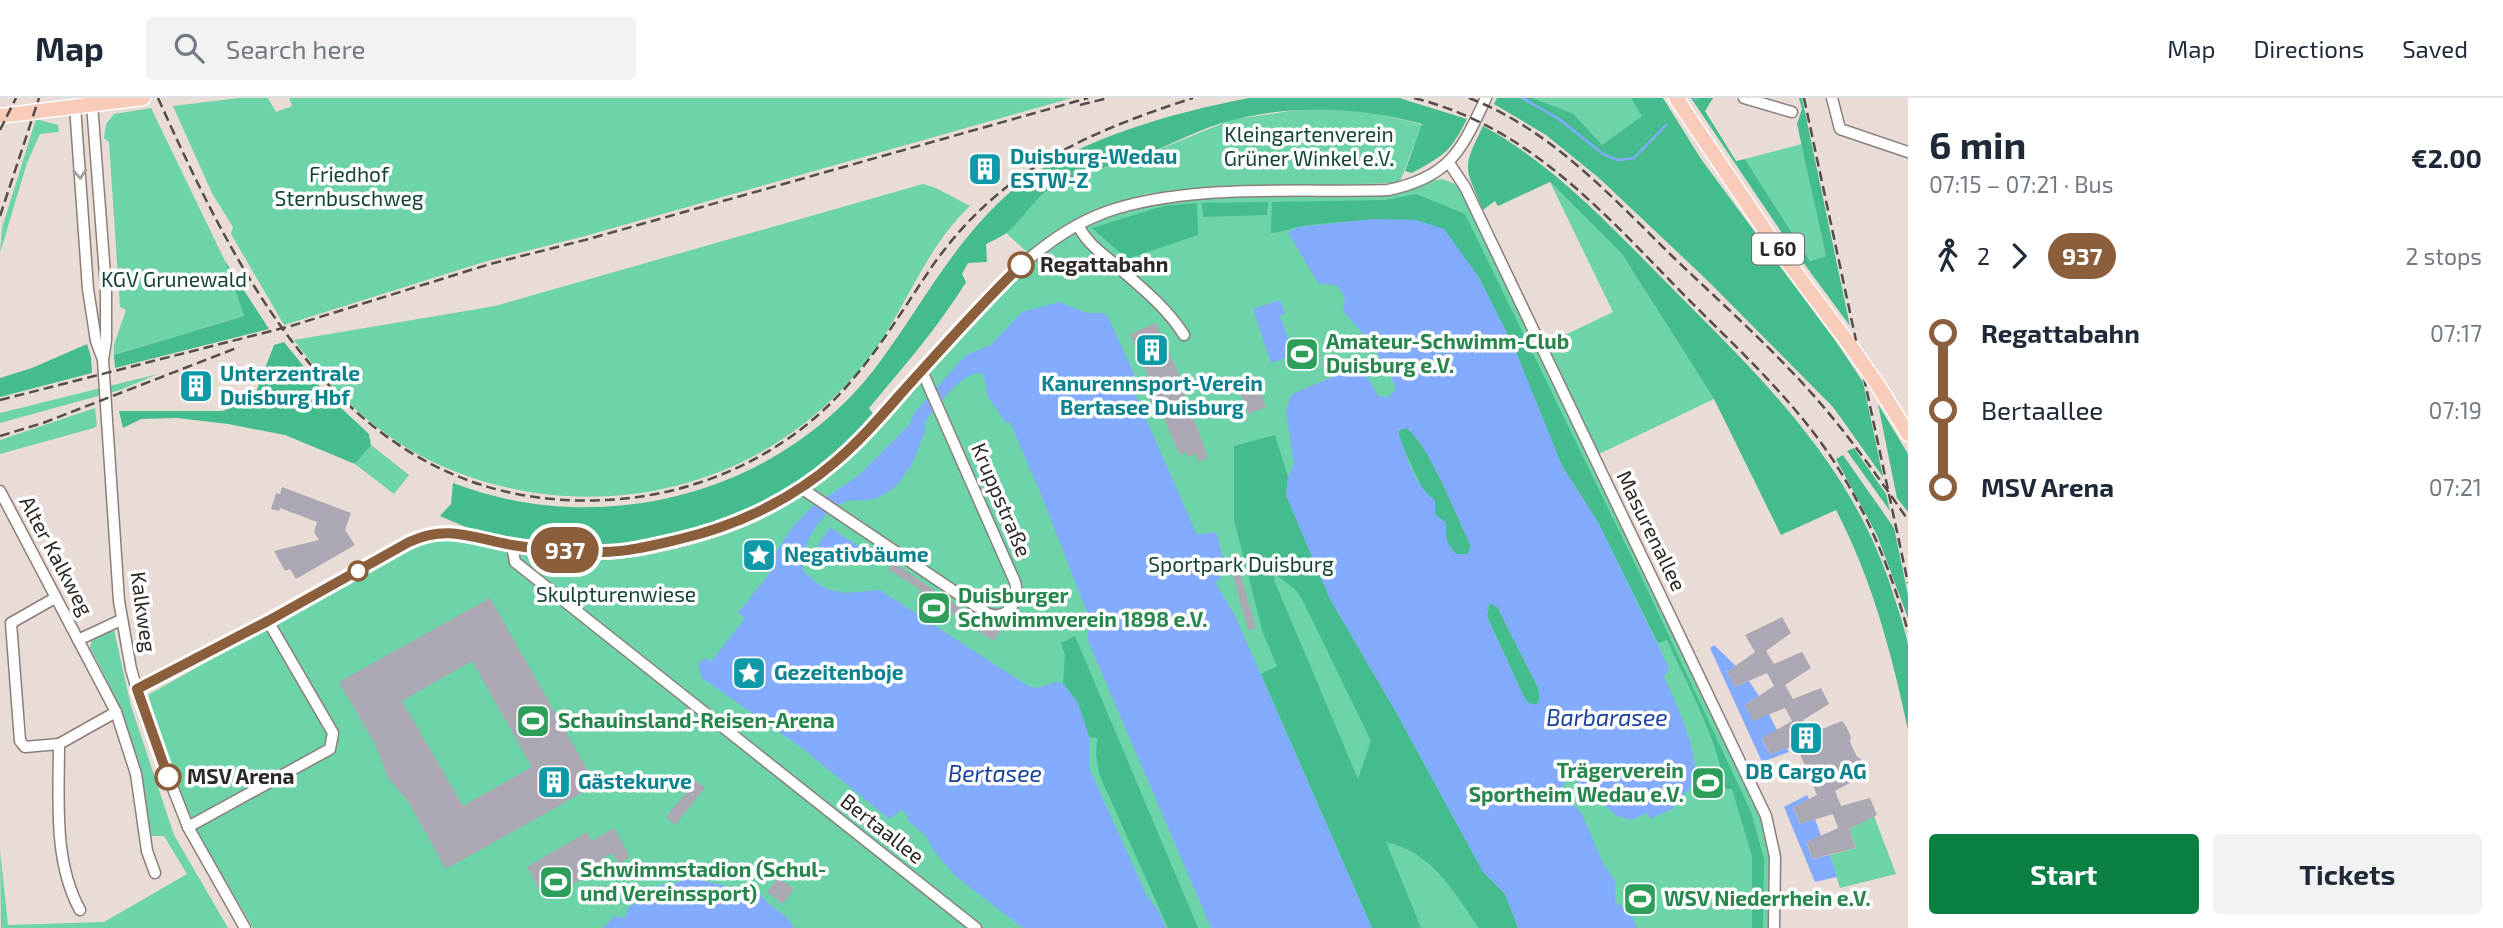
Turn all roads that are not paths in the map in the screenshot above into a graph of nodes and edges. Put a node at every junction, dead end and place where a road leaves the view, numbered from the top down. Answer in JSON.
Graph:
{"nodes":[{"id":1,"x":143,"y":98,"type":"edge"},
{"id":2,"x":1486,"y":98,"type":"edge"},
{"id":3,"x":1676,"y":98,"type":"edge"},
{"id":4,"x":1744,"y":98,"type":"edge"},
{"id":5,"x":1832,"y":98,"type":"edge"},
{"id":6,"x":92,"y":104,"type":"junction"},
{"id":7,"x":75,"y":106,"type":"junction"},
{"id":8,"x":1792,"y":112,"type":"dead end"},
{"id":9,"x":0,"y":116,"type":"edge"},
{"id":10,"x":1908,"y":152,"type":"edge"},
{"id":11,"x":1449,"y":163,"type":"junction"},
{"id":12,"x":1078,"y":225,"type":"junction"},
{"id":13,"x":1184,"y":335,"type":"dead end"},
{"id":14,"x":103,"y":360,"type":"junction"},
{"id":15,"x":922,"y":371,"type":"junction"},
{"id":16,"x":1908,"y":434,"type":"edge"},
{"id":17,"x":801,"y":488,"type":"junction"},
{"id":18,"x":0,"y":491,"type":"edge"},
{"id":19,"x":512,"y":545,"type":"junction"},
{"id":20,"x":55,"y":598,"type":"junction"},
{"id":21,"x":121,"y":620,"type":"junction"},
{"id":22,"x":268,"y":621,"type":"junction"},
{"id":23,"x":78,"y":640,"type":"junction"},
{"id":24,"x":137,"y":689,"type":"junction"},
{"id":25,"x":116,"y":712,"type":"junction"},
{"id":26,"x":59,"y":744,"type":"junction"},
{"id":27,"x":188,"y":827,"type":"junction"},
{"id":28,"x":155,"y":873,"type":"dead end"},
{"id":29,"x":80,"y":910,"type":"dead end"},
{"id":30,"x":245,"y":928,"type":"edge"},
{"id":31,"x":976,"y":928,"type":"edge"},
{"id":32,"x":1774,"y":928,"type":"edge"}],
"edges":[{"from":1,"to":6,"type":"main road"},
{"from":2,"to":11,"type":"street"},
{"from":3,"to":16,"type":"main road","number":"L 60","bridge":true},
{"from":4,"to":8,"type":"street"},
{"from":5,"to":10,"type":"street"},
{"from":6,"to":7,"type":"main road"},
{"from":6,"to":14,"type":"street","name":"Kalkweg"},
{"from":7,"to":9,"type":"main road"},
{"from":7,"to":14,"type":"street","name":"Kalkweg","one_way":true},
{"from":11,"to":12,"type":"street"},
{"from":11,"to":32,"type":"street","name":"Masurenallee"},
{"from":12,"to":13,"type":"street"},
{"from":12,"to":15,"type":"street"},
{"from":14,"to":21,"type":"street","name":"Kalkweg"},
{"from":15,"to":17,"type":"street"},
{"from":15,"to":17,"type":"street","name":"Kruppstraße"},
{"from":17,"to":19,"type":"street"},
{"from":18,"to":20,"type":"street","name":"Alter Kalkweg"},
{"from":19,"to":22,"type":"street"},
{"from":19,"to":31,"type":"street","name":"Bertaallee"},
{"from":20,"to":23,"type":"street","name":"Alter Kalkweg"},
{"from":20,"to":26,"type":"street"},
{"from":21,"to":23,"type":"street","name":"Alter Kalkweg"},
{"from":21,"to":24,"type":"street","name":"Kalkweg"},
{"from":22,"to":24,"type":"street"},
{"from":22,"to":27,"type":"street"},
{"from":23,"to":25,"type":"street","name":"Alter Kalkweg"},
{"from":24,"to":27,"type":"street","name":"Kalkweg"},
{"from":25,"to":26,"type":"street"},
{"from":25,"to":28,"type":"street"},
{"from":26,"to":29,"type":"street"},
{"from":27,"to":30,"type":"street","name":"Kalkweg"}]}
